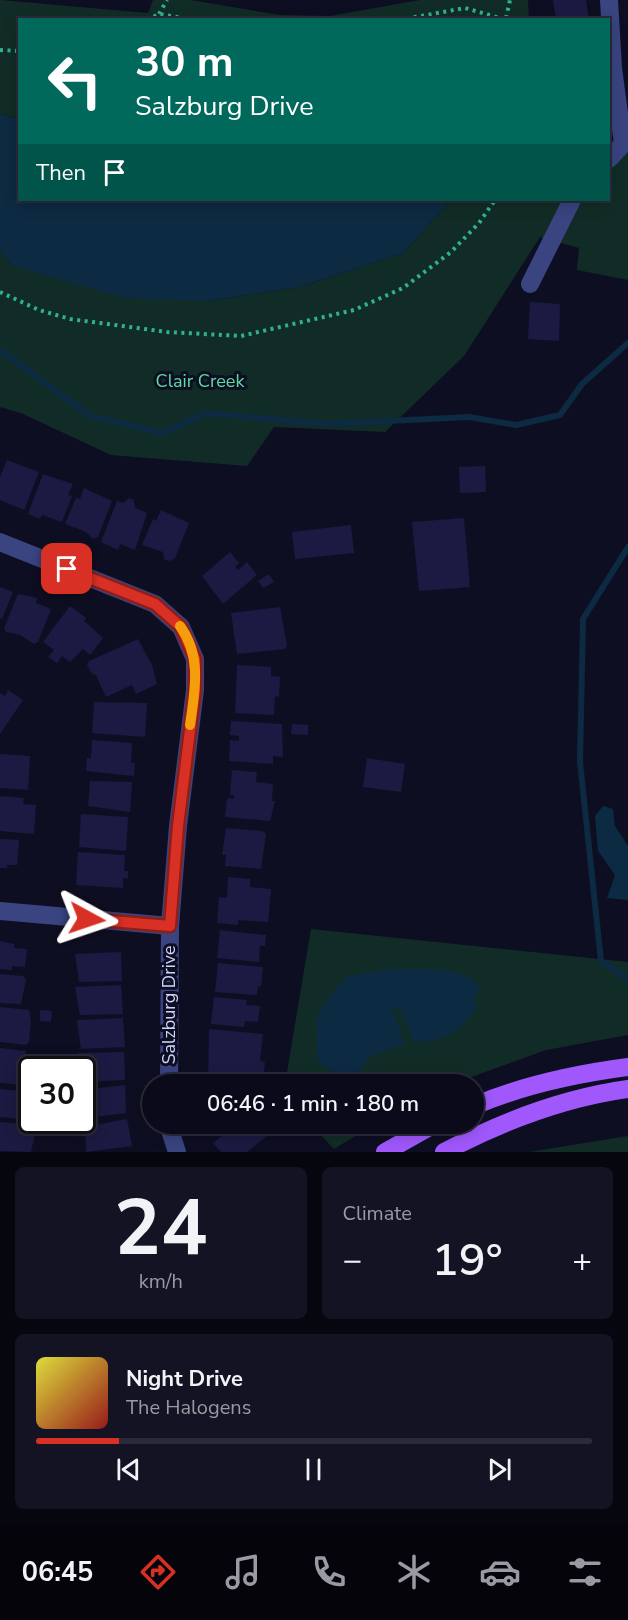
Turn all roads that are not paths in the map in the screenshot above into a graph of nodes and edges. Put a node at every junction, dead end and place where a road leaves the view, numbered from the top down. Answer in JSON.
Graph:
{"nodes":[{"id":1,"x":609,"y":0,"type":"edge"},
{"id":2,"x":610,"y":158,"type":"edge"},
{"id":3,"x":572,"y":201,"type":"edge"},
{"id":4,"x":530,"y":284,"type":"dead end"},
{"id":5,"x":0,"y":542,"type":"edge"},
{"id":6,"x":0,"y":910,"type":"edge"},
{"id":7,"x":170,"y":926,"type":"junction"},
{"id":8,"x":628,"y":1067,"type":"edge"},
{"id":9,"x":169,"y":1074,"type":"edge"},
{"id":10,"x":628,"y":1089,"type":"edge"},
{"id":11,"x":484,"y":1102,"type":"edge"},
{"id":12,"x":171,"y":1134,"type":"edge"},
{"id":13,"x":417,"y":1134,"type":"edge"},
{"id":14,"x":177,"y":1152,"type":"edge"},
{"id":15,"x":385,"y":1152,"type":"edge"},
{"id":16,"x":444,"y":1152,"type":"edge"}],
"edges":[{"from":1,"to":2,"type":"street"},
{"from":3,"to":4,"type":"street"},
{"from":5,"to":7,"type":"street","name":"Salzburg Drive"},
{"from":6,"to":7,"type":"street"},
{"from":7,"to":9,"type":"street","name":"Salzburg Drive"},
{"from":8,"to":11,"type":"main road"},
{"from":10,"to":16,"type":"main road"},
{"from":12,"to":14,"type":"street"},
{"from":13,"to":15,"type":"main road"}]}
